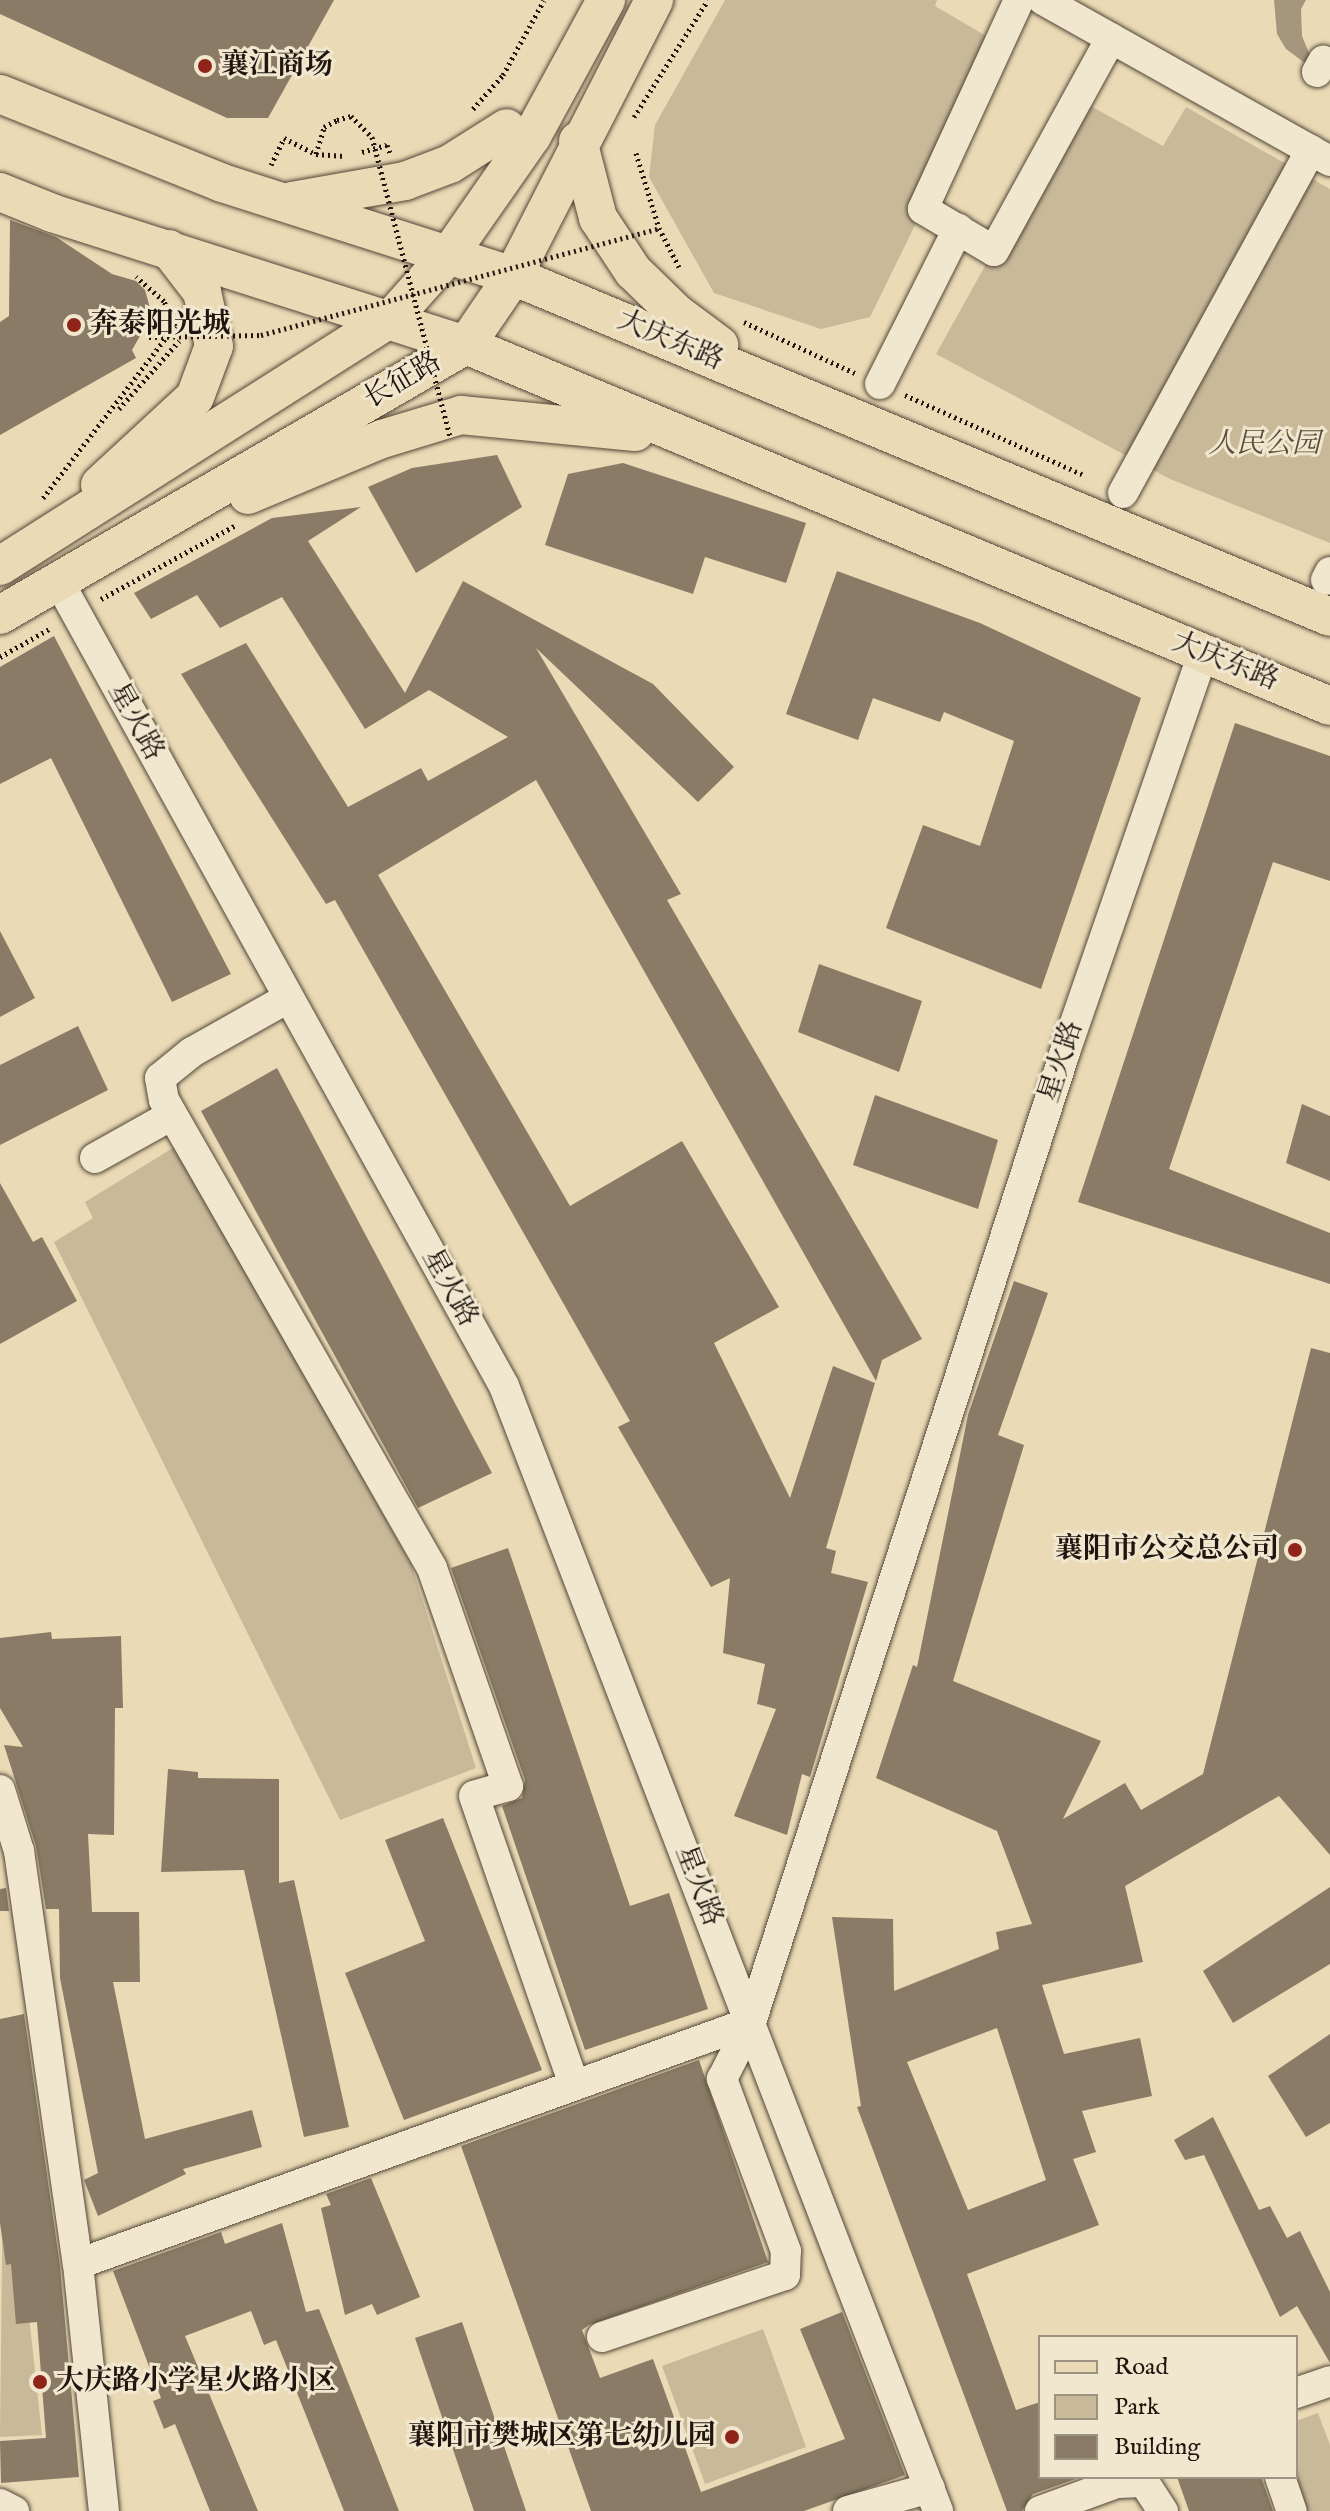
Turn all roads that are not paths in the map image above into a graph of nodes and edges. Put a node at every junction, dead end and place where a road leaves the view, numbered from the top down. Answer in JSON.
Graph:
{"nodes":[{"id":1,"x":580,"y":0,"type":"edge"},
{"id":2,"x":606,"y":0,"type":"edge"},
{"id":3,"x":654,"y":0,"type":"edge"},
{"id":4,"x":1019,"y":0,"type":"edge"},
{"id":5,"x":1043,"y":0,"type":"edge"},
{"id":6,"x":1111,"y":38,"type":"junction"},
{"id":7,"x":0,"y":94,"type":"edge"},
{"id":8,"x":519,"y":132,"type":"junction"},
{"id":9,"x":578,"y":141,"type":"junction"},
{"id":10,"x":1321,"y":156,"type":"edge"},
{"id":11,"x":0,"y":192,"type":"edge"},
{"id":12,"x":285,"y":203,"type":"junction"},
{"id":13,"x":958,"y":229,"type":"junction"},
{"id":14,"x":461,"y":238,"type":"junction"},
{"id":15,"x":169,"y":249,"type":"junction"},
{"id":16,"x":513,"y":276,"type":"junction"},
{"id":17,"x":402,"y":306,"type":"junction"},
{"id":18,"x":466,"y":345,"type":"junction"},
{"id":19,"x":770,"y":383,"type":"junction"},
{"id":20,"x":880,"y":384,"type":"dead end"},
{"id":21,"x":687,"y":439,"type":"junction"},
{"id":22,"x":1123,"y":493,"type":"dead end"},
{"id":23,"x":46,"y":522,"type":"junction"},
{"id":24,"x":0,"y":566,"type":"edge"},
{"id":25,"x":1329,"y":590,"type":"edge"},
{"id":26,"x":70,"y":603,"type":"junction"},
{"id":27,"x":0,"y":615,"type":"edge"},
{"id":28,"x":0,"y":631,"type":"edge"},
{"id":29,"x":1203,"y":653,"type":"junction"},
{"id":30,"x":1330,"y":706,"type":"edge"},
{"id":31,"x":288,"y":998,"type":"junction"},
{"id":32,"x":172,"y":1115,"type":"junction"},
{"id":33,"x":95,"y":1158,"type":"dead end"},
{"id":34,"x":0,"y":1790,"type":"edge"},
{"id":35,"x":751,"y":2022,"type":"junction"},
{"id":36,"x":574,"y":2085,"type":"junction"},
{"id":37,"x":78,"y":2264,"type":"junction"},
{"id":38,"x":602,"y":2337,"type":"dead end"},
{"id":39,"x":1330,"y":2381,"type":"edge"},
{"id":40,"x":1298,"y":2392,"type":"edge"},
{"id":41,"x":1281,"y":2479,"type":"edge"},
{"id":42,"x":1120,"y":2480,"type":"edge"},
{"id":43,"x":934,"y":2500,"type":"edge"},
{"id":44,"x":0,"y":2504,"type":"edge"},
{"id":45,"x":14,"y":2511,"type":"edge"},
{"id":46,"x":104,"y":2511,"type":"edge"},
{"id":47,"x":848,"y":2511,"type":"edge"},
{"id":48,"x":1040,"y":2511,"type":"edge"},
{"id":49,"x":1163,"y":2511,"type":"edge"},
{"id":50,"x":1292,"y":2511,"type":"edge"}],
"edges":[{"from":1,"to":8,"type":"main road","name":"长征路"},
{"from":2,"to":8,"type":"main road"},
{"from":3,"to":9,"type":"main road","name":"长征路"},
{"from":4,"to":13,"type":"street"},
{"from":5,"to":6,"type":"street"},
{"from":6,"to":10,"type":"street"},
{"from":6,"to":13,"type":"street"},
{"from":7,"to":12,"type":"main road","name":"大庆东路"},
{"from":8,"to":12,"type":"main road"},
{"from":8,"to":14,"type":"main road","name":"长征路"},
{"from":9,"to":16,"type":"main road","name":"长征路"},
{"from":9,"to":19,"type":"main road"},
{"from":10,"to":22,"type":"street"},
{"from":11,"to":15,"type":"main road","name":"大庆东路"},
{"from":12,"to":14,"type":"main road","name":"大庆东路"},
{"from":13,"to":20,"type":"street"},
{"from":14,"to":16,"type":"main road","name":"大庆东路"},
{"from":14,"to":17,"type":"main road","name":"长征路"},
{"from":15,"to":17,"type":"main road","name":"大庆东路"},
{"from":15,"to":23,"type":"main road"},
{"from":16,"to":18,"type":"main road","name":"长征路"},
{"from":16,"to":19,"type":"main road","name":"大庆东路"},
{"from":17,"to":18,"type":"main road","name":"大庆东路"},
{"from":17,"to":23,"type":"main road","name":"长征路"},
{"from":18,"to":21,"type":"main road","name":"大庆东路"},
{"from":18,"to":27,"type":"main road","name":"长征路"},
{"from":19,"to":25,"type":"main road","name":"大庆东路"},
{"from":21,"to":26,"type":"main road"},
{"from":21,"to":29,"type":"main road","name":"大庆东路"},
{"from":23,"to":24,"type":"main road","name":"长征路"},
{"from":26,"to":28,"type":"main road"},
{"from":26,"to":31,"type":"street","name":"星火路"},
{"from":29,"to":30,"type":"main road","name":"大庆东路"},
{"from":29,"to":35,"type":"street","name":"星火路"},
{"from":31,"to":32,"type":"street"},
{"from":31,"to":35,"type":"street","name":"星火路"},
{"from":32,"to":33,"type":"street"},
{"from":32,"to":36,"type":"street"},
{"from":34,"to":37,"type":"street"},
{"from":35,"to":36,"type":"street"},
{"from":35,"to":38,"type":"street"},
{"from":35,"to":43,"type":"street","name":"星火路"},
{"from":36,"to":37,"type":"street"},
{"from":37,"to":46,"type":"street"},
{"from":39,"to":40,"type":"street"},
{"from":41,"to":50,"type":"street"},
{"from":42,"to":48,"type":"street"},
{"from":42,"to":49,"type":"street"},
{"from":43,"to":47,"type":"street"},
{"from":44,"to":45,"type":"street"}]}
